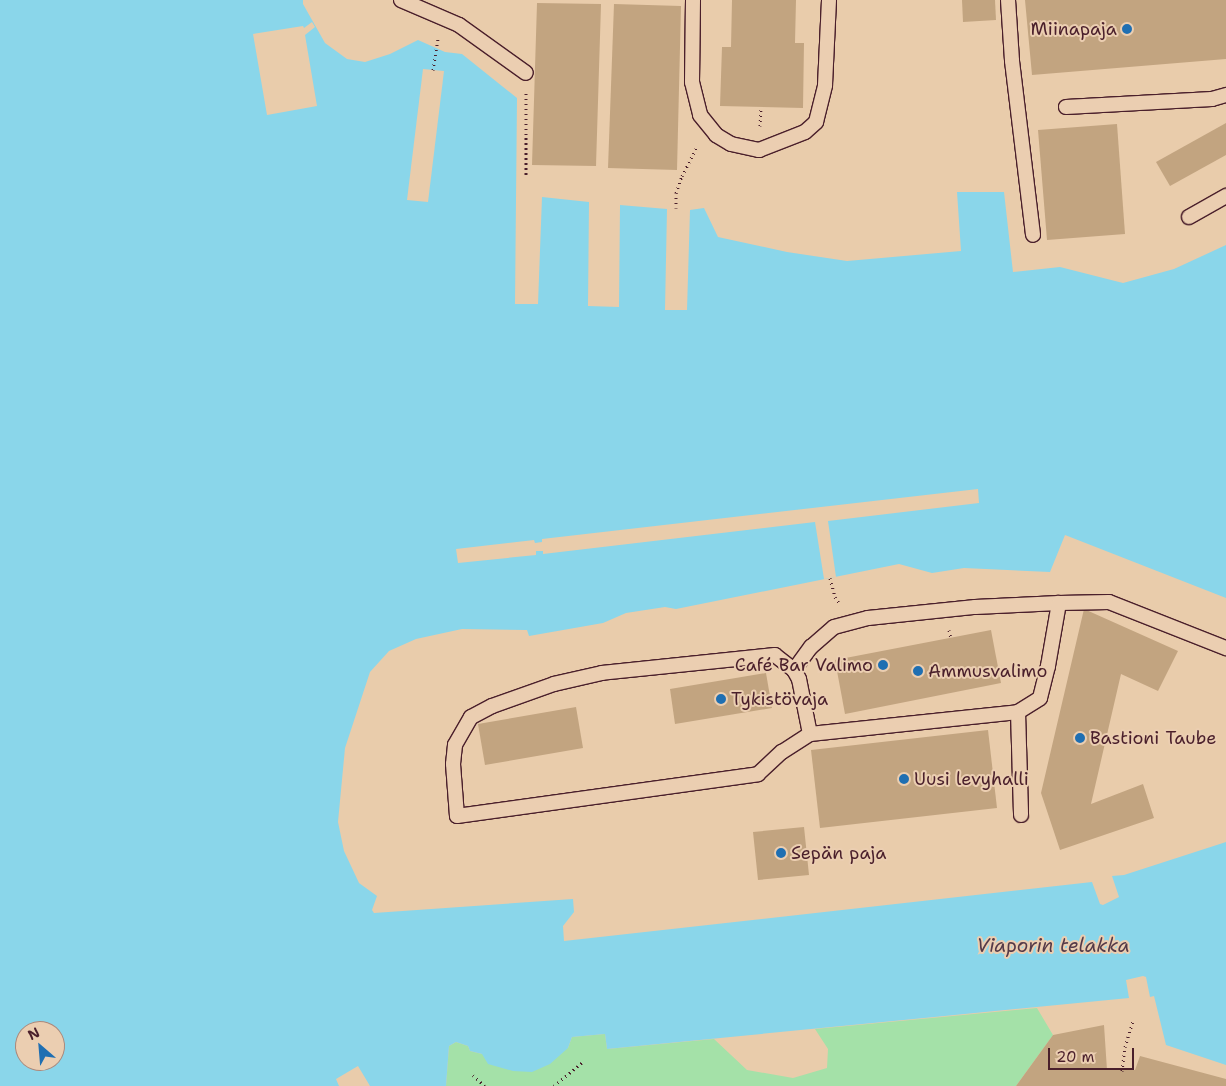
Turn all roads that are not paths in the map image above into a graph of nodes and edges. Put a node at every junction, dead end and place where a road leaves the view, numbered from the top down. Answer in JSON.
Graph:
{"nodes":[{"id":1,"x":401,"y":0,"type":"edge"},
{"id":2,"x":693,"y":0,"type":"edge"},
{"id":3,"x":829,"y":0,"type":"edge"},
{"id":4,"x":1008,"y":0,"type":"edge"},
{"id":5,"x":526,"y":73,"type":"road end"},
{"id":6,"x":1226,"y":95,"type":"edge"},
{"id":7,"x":1066,"y":107,"type":"dead end"},
{"id":8,"x":1226,"y":196,"type":"edge"},
{"id":9,"x":1189,"y":216,"type":"dead end"},
{"id":10,"x":1032,"y":235,"type":"dead end"},
{"id":11,"x":1058,"y":603,"type":"junction"},
{"id":12,"x":1226,"y":648,"type":"edge"},
{"id":13,"x":794,"y":670,"type":"junction"},
{"id":14,"x":1018,"y":712,"type":"junction"},
{"id":15,"x":810,"y":734,"type":"junction"},
{"id":16,"x":1021,"y":815,"type":"dead end"}],
"edges":[{"from":1,"to":5,"type":"lane"},
{"from":2,"to":3,"type":"lane"},
{"from":4,"to":10,"type":"lane"},
{"from":6,"to":7,"type":"lane"},
{"from":8,"to":9,"type":"lane"},
{"from":11,"to":12,"type":"lane"},
{"from":11,"to":13,"type":"lane"},
{"from":11,"to":14,"type":"lane"},
{"from":13,"to":15,"type":"lane"},
{"from":13,"to":15,"type":"lane"},
{"from":14,"to":15,"type":"lane"},
{"from":14,"to":16,"type":"lane"}]}
